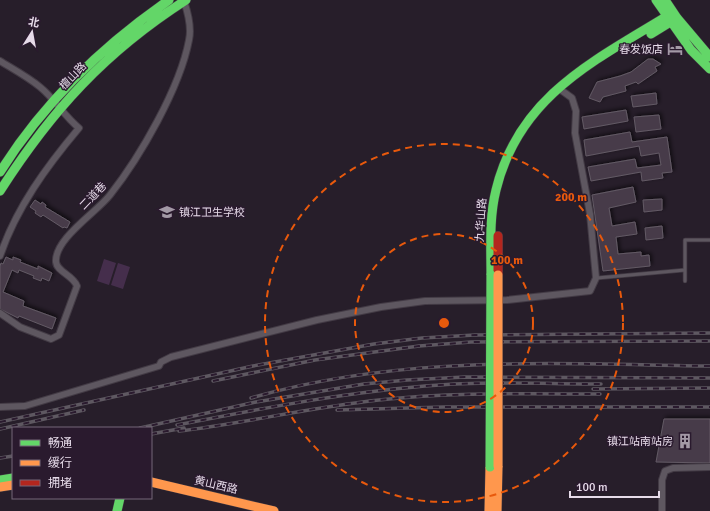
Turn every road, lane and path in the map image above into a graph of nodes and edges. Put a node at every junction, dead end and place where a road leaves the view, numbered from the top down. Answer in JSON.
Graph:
{"nodes":[{"id":1,"x":169,"y":0,"type":"edge"},
{"id":2,"x":656,"y":0,"type":"edge"},
{"id":3,"x":665,"y":0,"type":"edge"},
{"id":4,"x":185,"y":1,"type":"edge"},
{"id":5,"x":672,"y":17,"type":"junction"},
{"id":6,"x":710,"y":57,"type":"edge"},
{"id":7,"x":0,"y":61,"type":"edge"},
{"id":8,"x":710,"y":69,"type":"edge"},
{"id":9,"x":561,"y":90,"type":"junction"},
{"id":10,"x":56,"y":103,"type":"junction"},
{"id":11,"x":0,"y":172,"type":"edge"},
{"id":12,"x":0,"y":191,"type":"edge"},
{"id":13,"x":710,"y":240,"type":"edge"},
{"id":14,"x":0,"y":256,"type":"edge"},
{"id":15,"x":685,"y":270,"type":"junction"},
{"id":16,"x":494,"y":275,"type":"junction"},
{"id":17,"x":596,"y":278,"type":"junction"},
{"id":18,"x":684,"y":281,"type":"dead end"},
{"id":19,"x":0,"y":313,"type":"edge"},
{"id":20,"x":0,"y":407,"type":"edge"},
{"id":21,"x":494,"y":467,"type":"junction"},
{"id":22,"x":710,"y":467,"type":"edge"},
{"id":23,"x":12,"y":478,"type":"edge"},
{"id":24,"x":0,"y":480,"type":"edge"},
{"id":25,"x":152,"y":482,"type":"edge"},
{"id":26,"x":12,"y":485,"type":"edge"},
{"id":27,"x":0,"y":487,"type":"edge"},
{"id":28,"x":152,"y":487,"type":"edge"},
{"id":29,"x":120,"y":499,"type":"edge"},
{"id":30,"x":117,"y":511,"type":"edge"},
{"id":31,"x":253,"y":511,"type":"edge"},
{"id":32,"x":274,"y":511,"type":"edge"},
{"id":33,"x":490,"y":511,"type":"edge"},
{"id":34,"x":497,"y":511,"type":"edge"},
{"id":35,"x":662,"y":511,"type":"edge"}],
"edges":[{"from":1,"to":10,"type":"main road","name":"檀山路"},
{"from":2,"to":5,"type":"main road"},
{"from":3,"to":5,"type":"main road"},
{"from":4,"to":10,"type":"main road","name":"檀山路"},
{"from":4,"to":19,"type":"street","name":"二道巷"},
{"from":5,"to":6,"type":"main road"},
{"from":5,"to":8,"type":"main road"},
{"from":5,"to":9,"type":"main road","name":"九华山路"},
{"from":5,"to":16,"type":"main road","name":"九华山路"},
{"from":7,"to":10,"type":"street"},
{"from":9,"to":16,"type":"main road","name":"九华山路"},
{"from":9,"to":17,"type":"street"},
{"from":10,"to":11,"type":"main road","name":"檀山路"},
{"from":10,"to":12,"type":"main road","name":"檀山路"},
{"from":10,"to":14,"type":"street"},
{"from":13,"to":15,"type":"lane"},
{"from":15,"to":17,"type":"lane"},
{"from":15,"to":18,"type":"lane"},
{"from":16,"to":21,"type":"main road","name":"九华山路","bridge":true},
{"from":17,"to":20,"type":"street"},
{"from":21,"to":33,"type":"main road","name":"九华山路"},
{"from":21,"to":34,"type":"main road","name":"九华山路"},
{"from":22,"to":35,"type":"street"},
{"from":23,"to":24,"type":"main road"},
{"from":25,"to":32,"type":"main road","name":"黄山西路"},
{"from":26,"to":27,"type":"main road"},
{"from":28,"to":31,"type":"main road","name":"黄山西路"},
{"from":29,"to":30,"type":"main road"}]}
